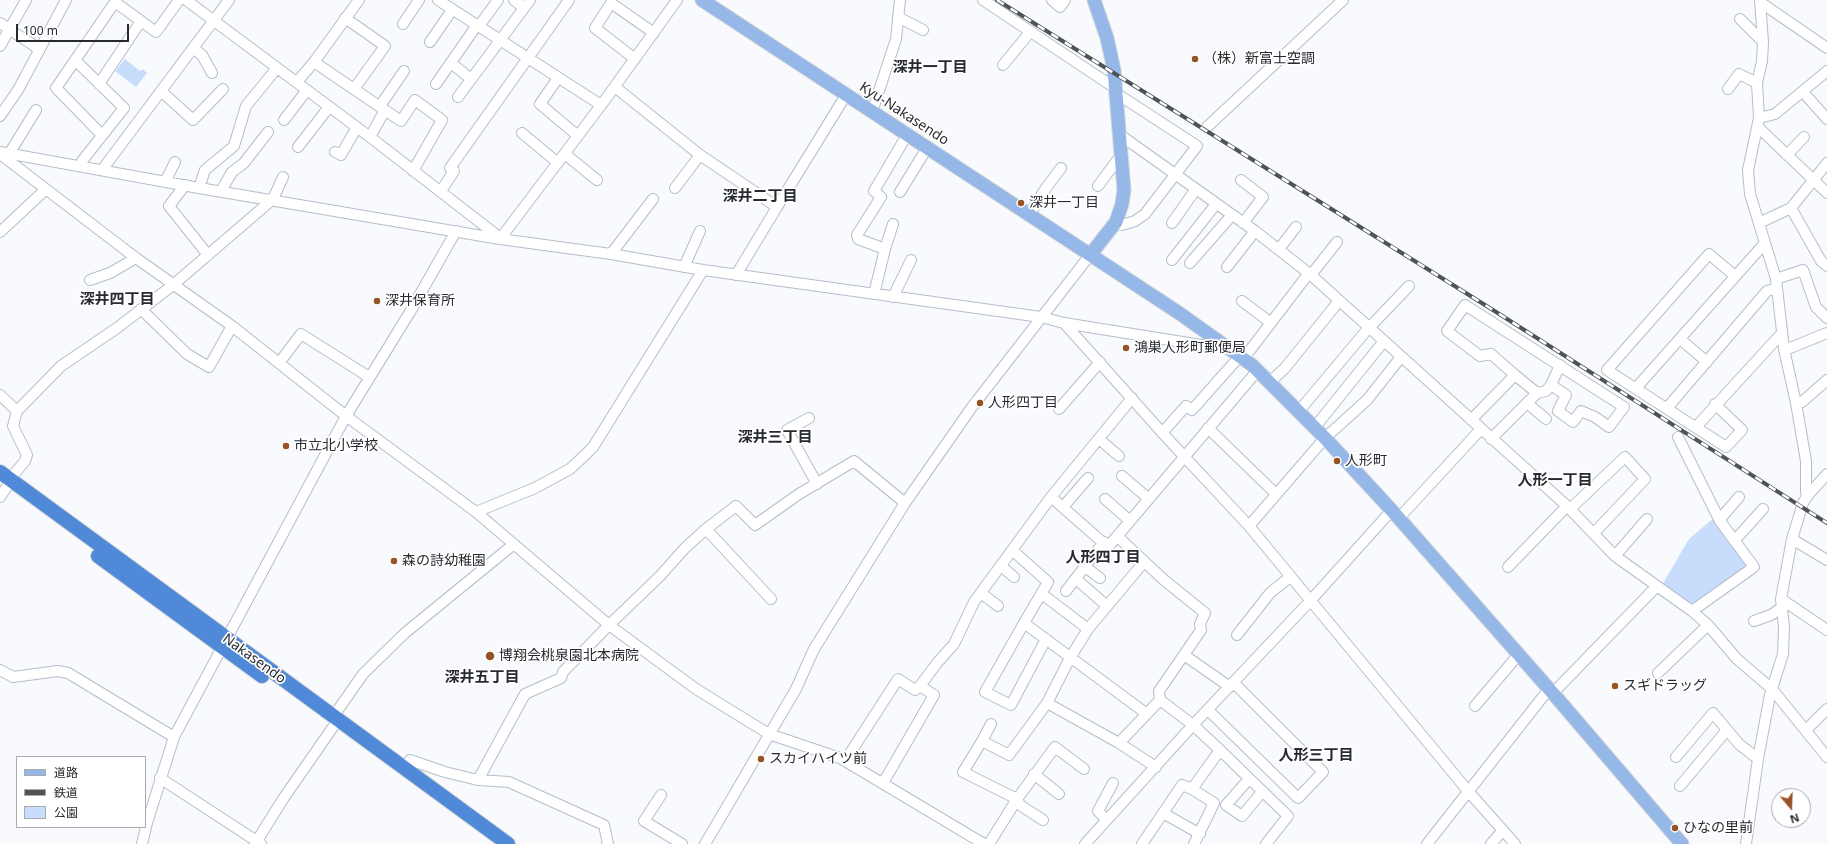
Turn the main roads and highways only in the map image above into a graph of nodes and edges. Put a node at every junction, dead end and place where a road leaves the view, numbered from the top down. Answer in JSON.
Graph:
{"nodes":[{"id":1,"x":702,"y":0,"type":"edge"},
{"id":2,"x":1094,"y":0,"type":"edge"},
{"id":3,"x":1090,"y":254,"type":"junction"},
{"id":4,"x":3,"y":484,"type":"edge"},
{"id":5,"x":333,"y":722,"type":"junction"},
{"id":6,"x":494,"y":844,"type":"edge"},
{"id":7,"x":508,"y":844,"type":"edge"},
{"id":8,"x":1682,"y":844,"type":"edge"}],
"edges":[{"from":1,"to":3,"type":"main road","name":"Kyu-Nakasendo"},
{"from":2,"to":3,"type":"main road"},
{"from":3,"to":8,"type":"main road","name":"Kyu-Nakasendo"},
{"from":4,"to":5,"type":"highway","name":"Nakasendo"},
{"from":5,"to":6,"type":"highway","name":"Nakasendo"},
{"from":5,"to":7,"type":"highway","name":"Nakasendo"}]}
